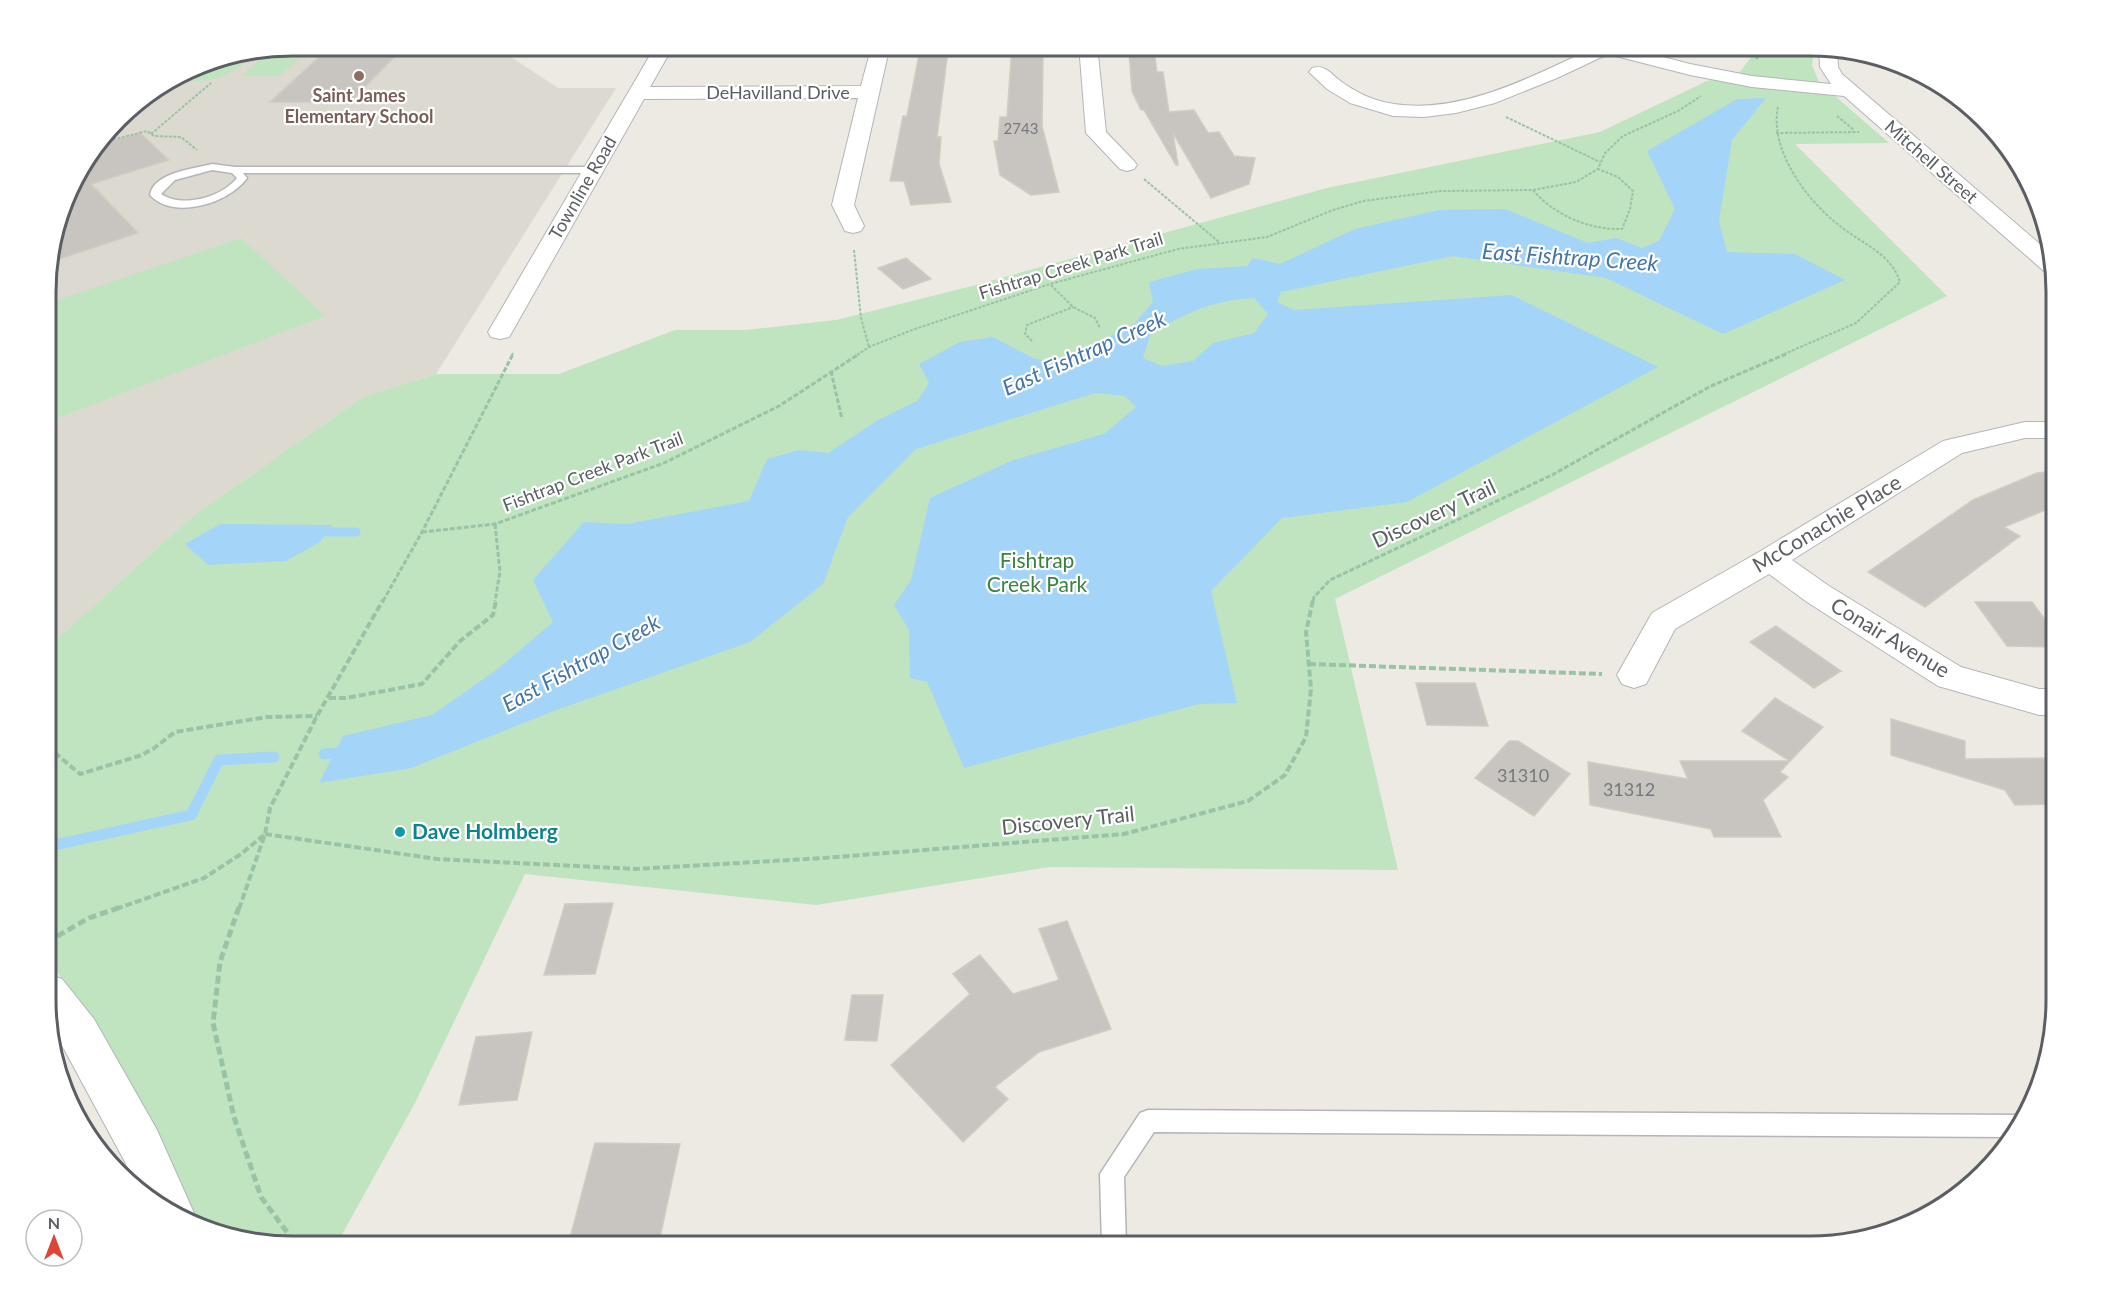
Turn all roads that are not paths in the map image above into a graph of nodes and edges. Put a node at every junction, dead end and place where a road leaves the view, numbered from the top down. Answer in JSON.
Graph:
{"nodes":[{"id":1,"x":659,"y":56,"type":"edge"},
{"id":2,"x":878,"y":56,"type":"edge"},
{"id":3,"x":1089,"y":56,"type":"edge"},
{"id":4,"x":1583,"y":56,"type":"edge"},
{"id":5,"x":1641,"y":56,"type":"edge"},
{"id":6,"x":1828,"y":56,"type":"edge"},
{"id":7,"x":1318,"y":72,"type":"dead end"},
{"id":8,"x":1846,"y":90,"type":"junction"},
{"id":9,"x":638,"y":93,"type":"junction"},
{"id":10,"x":869,"y":93,"type":"junction"},
{"id":11,"x":1127,"y":165,"type":"road end"},
{"id":12,"x":235,"y":170,"type":"junction"},
{"id":13,"x":594,"y":170,"type":"junction"},
{"id":14,"x":853,"y":225,"type":"road end"},
{"id":15,"x":2043,"y":258,"type":"edge"},
{"id":16,"x":500,"y":332,"type":"road end"},
{"id":17,"x":2046,"y":430,"type":"edge"},
{"id":18,"x":1770,"y":559,"type":"junction"},
{"id":19,"x":1634,"y":675,"type":"road end"},
{"id":20,"x":2046,"y":702,"type":"edge"},
{"id":21,"x":56,"y":1005,"type":"edge"},
{"id":22,"x":2009,"y":1126,"type":"edge"},
{"id":23,"x":164,"y":1199,"type":"edge"},
{"id":24,"x":1114,"y":1236,"type":"edge"}],
"edges":[{"from":1,"to":9,"type":"street","name":"Townline Road"},
{"from":2,"to":10,"type":"street","name":"DeHavilland Drive"},
{"from":3,"to":11,"type":"street"},
{"from":4,"to":7,"type":"street"},
{"from":5,"to":8,"type":"street"},
{"from":6,"to":8,"type":"street","name":"Mitchell Street"},
{"from":8,"to":15,"type":"street","name":"Mitchell Street"},
{"from":9,"to":10,"type":"street","name":"DeHavilland Drive"},
{"from":9,"to":13,"type":"street","name":"Townline Road"},
{"from":10,"to":14,"type":"street"},
{"from":12,"to":12,"type":"lane"},
{"from":12,"to":13,"type":"lane"},
{"from":13,"to":16,"type":"street","name":"Townline Road"},
{"from":17,"to":18,"type":"street","name":"McConachie Place"},
{"from":18,"to":19,"type":"street","name":"McConachie Place"},
{"from":18,"to":20,"type":"street","name":"Conair Avenue"},
{"from":21,"to":23,"type":"street"},
{"from":22,"to":24,"type":"lane"}]}
